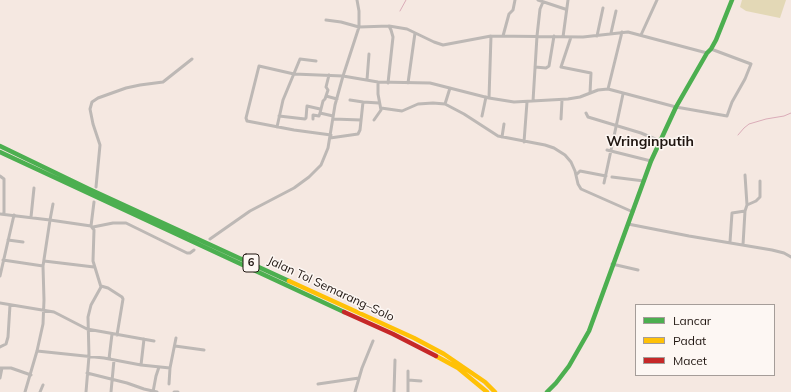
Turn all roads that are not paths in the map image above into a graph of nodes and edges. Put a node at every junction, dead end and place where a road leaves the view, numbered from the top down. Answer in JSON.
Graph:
{"nodes":[{"id":1,"x":356,"y":0,"type":"edge"},
{"id":2,"x":515,"y":0,"type":"edge"},
{"id":3,"x":538,"y":0,"type":"edge"},
{"id":4,"x":568,"y":0,"type":"edge"},
{"id":5,"x":657,"y":0,"type":"edge"},
{"id":6,"x":732,"y":0,"type":"edge"},
{"id":7,"x":543,"y":2,"type":"junction"},
{"id":8,"x":603,"y":8,"type":"dead end"},
{"id":9,"x":565,"y":9,"type":"junction"},
{"id":10,"x":616,"y":11,"type":"dead end"},
{"id":11,"x":326,"y":20,"type":"dead end"},
{"id":12,"x":389,"y":26,"type":"junction"},
{"id":13,"x":359,"y":27,"type":"junction"},
{"id":14,"x":622,"y":32,"type":"junction"},
{"id":15,"x":415,"y":33,"type":"junction"},
{"id":16,"x":611,"y":33,"type":"junction"},
{"id":17,"x":641,"y":35,"type":"junction"},
{"id":18,"x":491,"y":36,"type":"junction"},
{"id":19,"x":503,"y":36,"type":"junction"},
{"id":20,"x":537,"y":36,"type":"junction"},
{"id":21,"x":554,"y":36,"type":"junction"},
{"id":22,"x":597,"y":36,"type":"junction"},
{"id":23,"x":563,"y":37,"type":"junction"},
{"id":24,"x":571,"y":37,"type":"junction"},
{"id":25,"x":709,"y":51,"type":"junction"},
{"id":26,"x":369,"y":54,"type":"dead end"},
{"id":27,"x":192,"y":59,"type":"dead end"},
{"id":28,"x":316,"y":61,"type":"dead end"},
{"id":29,"x":535,"y":67,"type":"junction"},
{"id":30,"x":294,"y":74,"type":"junction"},
{"id":31,"x":329,"y":75,"type":"junction"},
{"id":32,"x":343,"y":76,"type":"junction"},
{"id":33,"x":367,"y":80,"type":"junction"},
{"id":34,"x":378,"y":82,"type":"junction"},
{"id":35,"x":388,"y":83,"type":"junction"},
{"id":36,"x":408,"y":83,"type":"junction"},
{"id":37,"x":450,"y":88,"type":"junction"},
{"id":38,"x":608,"y":89,"type":"junction"},
{"id":39,"x":590,"y":93,"type":"junction"},
{"id":40,"x":623,"y":94,"type":"junction"},
{"id":41,"x":326,"y":96,"type":"junction"},
{"id":42,"x":488,"y":97,"type":"junction"},
{"id":43,"x":337,"y":99,"type":"junction"},
{"id":44,"x":350,"y":100,"type":"dead end"},
{"id":45,"x":562,"y":100,"type":"junction"},
{"id":46,"x":533,"y":101,"type":"junction"},
{"id":47,"x":363,"y":102,"type":"junction"},
{"id":48,"x":379,"y":102,"type":"junction"},
{"id":49,"x":526,"y":102,"type":"junction"},
{"id":50,"x":445,"y":104,"type":"junction"},
{"id":51,"x":676,"y":107,"type":"junction"},
{"id":52,"x":381,"y":108,"type":"junction"},
{"id":53,"x":320,"y":111,"type":"junction"},
{"id":54,"x":586,"y":113,"type":"dead end"},
{"id":55,"x":279,"y":116,"type":"junction"},
{"id":56,"x":482,"y":116,"type":"dead end"},
{"id":57,"x":333,"y":117,"type":"junction"},
{"id":58,"x":312,"y":119,"type":"dead end"},
{"id":59,"x":561,"y":119,"type":"dead end"},
{"id":60,"x":361,"y":120,"type":"junction"},
{"id":61,"x":374,"y":120,"type":"dead end"},
{"id":62,"x":504,"y":124,"type":"dead end"},
{"id":63,"x":616,"y":126,"type":"junction"},
{"id":64,"x":277,"y":128,"type":"junction"},
{"id":65,"x":331,"y":136,"type":"junction"},
{"id":66,"x":502,"y":137,"type":"junction"},
{"id":67,"x":660,"y":141,"type":"junction"},
{"id":68,"x":524,"y":142,"type":"junction"},
{"id":69,"x":0,"y":146,"type":"edge"},
{"id":70,"x":609,"y":151,"type":"junction"},
{"id":71,"x":0,"y":152,"type":"edge"},
{"id":72,"x":651,"y":161,"type":"junction"},
{"id":73,"x":576,"y":175,"type":"junction"},
{"id":74,"x":745,"y":175,"type":"dead end"},
{"id":75,"x":0,"y":176,"type":"edge"},
{"id":76,"x":606,"y":176,"type":"junction"},
{"id":77,"x":612,"y":176,"type":"dead end"},
{"id":78,"x":644,"y":181,"type":"junction"},
{"id":79,"x":760,"y":181,"type":"dead end"},
{"id":80,"x":604,"y":183,"type":"dead end"},
{"id":81,"x":96,"y":187,"type":"dead end"},
{"id":82,"x":34,"y":188,"type":"dead end"},
{"id":83,"x":94,"y":202,"type":"dead end"},
{"id":84,"x":53,"y":204,"type":"dead end"},
{"id":85,"x":747,"y":205,"type":"junction"},
{"id":86,"x":744,"y":211,"type":"junction"},
{"id":87,"x":633,"y":212,"type":"junction"},
{"id":88,"x":0,"y":214,"type":"edge"},
{"id":89,"x":4,"y":214,"type":"junction"},
{"id":90,"x":14,"y":215,"type":"junction"},
{"id":91,"x":31,"y":217,"type":"junction"},
{"id":92,"x":50,"y":220,"type":"junction"},
{"id":93,"x":628,"y":224,"type":"junction"},
{"id":94,"x":92,"y":227,"type":"junction"},
{"id":95,"x":210,"y":239,"type":"dead end"},
{"id":96,"x":8,"y":240,"type":"junction"},
{"id":97,"x":23,"y":242,"type":"dead end"},
{"id":98,"x":730,"y":242,"type":"junction"},
{"id":99,"x":743,"y":244,"type":"junction"},
{"id":100,"x":194,"y":250,"type":"dead end"},
{"id":101,"x":791,"y":257,"type":"edge"},
{"id":102,"x":3,"y":260,"type":"junction"},
{"id":103,"x":44,"y":261,"type":"junction"},
{"id":104,"x":612,"y":264,"type":"junction"},
{"id":105,"x":43,"y":266,"type":"junction"},
{"id":106,"x":94,"y":267,"type":"junction"},
{"id":107,"x":638,"y":270,"type":"dead end"},
{"id":108,"x":0,"y":276,"type":"edge"},
{"id":109,"x":101,"y":286,"type":"junction"},
{"id":110,"x":0,"y":303,"type":"edge"},
{"id":111,"x":10,"y":305,"type":"junction"},
{"id":112,"x":44,"y":310,"type":"junction"},
{"id":113,"x":87,"y":329,"type":"junction"},
{"id":114,"x":112,"y":334,"type":"junction"},
{"id":115,"x":117,"y":335,"type":"junction"},
{"id":116,"x":176,"y":338,"type":"dead end"},
{"id":117,"x":144,"y":339,"type":"junction"},
{"id":118,"x":154,"y":341,"type":"dead end"},
{"id":119,"x":373,"y":341,"type":"dead end"},
{"id":120,"x":175,"y":346,"type":"junction"},
{"id":121,"x":0,"y":347,"type":"edge"},
{"id":122,"x":204,"y":350,"type":"dead end"},
{"id":123,"x":37,"y":351,"type":"junction"},
{"id":124,"x":89,"y":356,"type":"junction"},
{"id":125,"x":109,"y":359,"type":"junction"},
{"id":126,"x":114,"y":360,"type":"junction"},
{"id":127,"x":395,"y":360,"type":"dead end"},
{"id":128,"x":141,"y":365,"type":"junction"},
{"id":129,"x":159,"y":367,"type":"junction"},
{"id":130,"x":1,"y":368,"type":"edge"},
{"id":131,"x":170,"y":368,"type":"junction"},
{"id":132,"x":408,"y":370,"type":"dead end"},
{"id":133,"x":87,"y":374,"type":"junction"},
{"id":134,"x":31,"y":375,"type":"junction"},
{"id":135,"x":0,"y":378,"type":"edge"},
{"id":136,"x":359,"y":378,"type":"junction"},
{"id":137,"x":112,"y":379,"type":"junction"},
{"id":138,"x":408,"y":380,"type":"junction"},
{"id":139,"x":421,"y":381,"type":"dead end"},
{"id":140,"x":168,"y":384,"type":"dead end"},
{"id":141,"x":318,"y":384,"type":"dead end"},
{"id":142,"x":43,"y":385,"type":"dead end"},
{"id":143,"x":25,"y":392,"type":"edge"},
{"id":144,"x":40,"y":392,"type":"edge"},
{"id":145,"x":86,"y":392,"type":"edge"},
{"id":146,"x":111,"y":392,"type":"edge"},
{"id":147,"x":153,"y":392,"type":"edge"},
{"id":148,"x":157,"y":392,"type":"edge"},
{"id":149,"x":174,"y":392,"type":"edge"},
{"id":150,"x":178,"y":392,"type":"edge"},
{"id":151,"x":355,"y":392,"type":"edge"},
{"id":152,"x":394,"y":392,"type":"edge"},
{"id":153,"x":408,"y":392,"type":"edge"},
{"id":154,"x":487,"y":392,"type":"edge"},
{"id":155,"x":495,"y":392,"type":"edge"},
{"id":156,"x":547,"y":392,"type":"edge"}],
"edges":[{"from":1,"to":13,"type":"street"},
{"from":2,"to":19,"type":"street"},
{"from":3,"to":7,"type":"street"},
{"from":4,"to":9,"type":"street"},
{"from":5,"to":17,"type":"street"},
{"from":6,"to":25,"type":"main road"},
{"from":7,"to":9,"type":"street"},
{"from":7,"to":20,"type":"street"},
{"from":8,"to":22,"type":"street"},
{"from":9,"to":23,"type":"street"},
{"from":10,"to":16,"type":"street"},
{"from":11,"to":13,"type":"street"},
{"from":12,"to":13,"type":"street"},
{"from":12,"to":15,"type":"street"},
{"from":12,"to":35,"type":"street"},
{"from":13,"to":32,"type":"street"},
{"from":14,"to":16,"type":"street"},
{"from":14,"to":17,"type":"street"},
{"from":14,"to":38,"type":"street"},
{"from":15,"to":18,"type":"street"},
{"from":15,"to":36,"type":"street"},
{"from":16,"to":22,"type":"street"},
{"from":17,"to":25,"type":"street"},
{"from":18,"to":19,"type":"street"},
{"from":18,"to":42,"type":"street"},
{"from":19,"to":20,"type":"street"},
{"from":20,"to":21,"type":"street"},
{"from":20,"to":29,"type":"street"},
{"from":21,"to":23,"type":"street"},
{"from":21,"to":29,"type":"street"},
{"from":22,"to":24,"type":"street"},
{"from":23,"to":24,"type":"street"},
{"from":24,"to":39,"type":"street"},
{"from":25,"to":51,"type":"main road"},
{"from":25,"to":51,"type":"street"},
{"from":26,"to":33,"type":"street"},
{"from":27,"to":81,"type":"street"},
{"from":28,"to":30,"type":"street"},
{"from":29,"to":46,"type":"street"},
{"from":30,"to":31,"type":"street"},
{"from":30,"to":55,"type":"street"},
{"from":30,"to":64,"type":"street"},
{"from":31,"to":32,"type":"street"},
{"from":31,"to":41,"type":"street"},
{"from":32,"to":33,"type":"street"},
{"from":32,"to":43,"type":"street"},
{"from":33,"to":34,"type":"street"},
{"from":34,"to":35,"type":"street"},
{"from":34,"to":48,"type":"street"},
{"from":35,"to":36,"type":"street"},
{"from":36,"to":37,"type":"street"},
{"from":37,"to":42,"type":"street"},
{"from":37,"to":50,"type":"street"},
{"from":38,"to":39,"type":"street"},
{"from":38,"to":40,"type":"street"},
{"from":39,"to":45,"type":"street"},
{"from":40,"to":51,"type":"street"},
{"from":40,"to":63,"type":"street"},
{"from":41,"to":43,"type":"street"},
{"from":41,"to":53,"type":"street"},
{"from":42,"to":49,"type":"street"},
{"from":42,"to":56,"type":"street"},
{"from":43,"to":57,"type":"street"},
{"from":44,"to":47,"type":"street"},
{"from":45,"to":46,"type":"street"},
{"from":45,"to":59,"type":"street"},
{"from":46,"to":49,"type":"street"},
{"from":47,"to":48,"type":"street"},
{"from":47,"to":60,"type":"street"},
{"from":48,"to":52,"type":"street"},
{"from":49,"to":68,"type":"street"},
{"from":50,"to":52,"type":"street"},
{"from":50,"to":66,"type":"street"},
{"from":51,"to":67,"type":"main road"},
{"from":52,"to":61,"type":"street"},
{"from":53,"to":55,"type":"street"},
{"from":53,"to":57,"type":"street"},
{"from":53,"to":58,"type":"street"},
{"from":54,"to":63,"type":"street"},
{"from":55,"to":64,"type":"street"},
{"from":57,"to":60,"type":"street"},
{"from":57,"to":65,"type":"street"},
{"from":60,"to":65,"type":"street"},
{"from":62,"to":66,"type":"street"},
{"from":63,"to":67,"type":"street"},
{"from":63,"to":70,"type":"street"},
{"from":64,"to":65,"type":"street"},
{"from":65,"to":95,"type":"street"},
{"from":66,"to":68,"type":"street"},
{"from":67,"to":72,"type":"main road"},
{"from":68,"to":73,"type":"street"},
{"from":69,"to":155,"type":"main road","name":"Jalan Tol Semarang–Solo","number":"6"},
{"from":70,"to":72,"type":"street"},
{"from":70,"to":76,"type":"street"},
{"from":71,"to":154,"type":"main road","name":"Jalan Tol Semarang–Solo","number":"6"},
{"from":72,"to":78,"type":"main road"},
{"from":73,"to":76,"type":"street"},
{"from":73,"to":87,"type":"street"},
{"from":74,"to":85,"type":"street"},
{"from":75,"to":89,"type":"street"},
{"from":76,"to":80,"type":"street"},
{"from":77,"to":78,"type":"street"},
{"from":78,"to":87,"type":"main road"},
{"from":79,"to":85,"type":"street"},
{"from":82,"to":91,"type":"street"},
{"from":83,"to":94,"type":"street"},
{"from":84,"to":92,"type":"street"},
{"from":85,"to":86,"type":"street"},
{"from":86,"to":98,"type":"street"},
{"from":86,"to":99,"type":"street"},
{"from":87,"to":93,"type":"main road"},
{"from":88,"to":89,"type":"street"},
{"from":89,"to":90,"type":"street"},
{"from":90,"to":91,"type":"street"},
{"from":90,"to":96,"type":"street"},
{"from":91,"to":92,"type":"street"},
{"from":92,"to":94,"type":"street"},
{"from":92,"to":103,"type":"street"},
{"from":93,"to":98,"type":"street"},
{"from":93,"to":104,"type":"main road"},
{"from":94,"to":100,"type":"street"},
{"from":94,"to":106,"type":"street"},
{"from":96,"to":97,"type":"street"},
{"from":96,"to":102,"type":"street"},
{"from":98,"to":99,"type":"street"},
{"from":99,"to":101,"type":"street"},
{"from":102,"to":105,"type":"street"},
{"from":102,"to":108,"type":"street"},
{"from":103,"to":105,"type":"street"},
{"from":103,"to":106,"type":"street"},
{"from":104,"to":107,"type":"street"},
{"from":104,"to":156,"type":"main road"},
{"from":105,"to":112,"type":"street"},
{"from":106,"to":109,"type":"street"},
{"from":109,"to":113,"type":"street"},
{"from":109,"to":115,"type":"street"},
{"from":110,"to":111,"type":"street"},
{"from":111,"to":112,"type":"street"},
{"from":111,"to":121,"type":"street"},
{"from":112,"to":113,"type":"street"},
{"from":112,"to":123,"type":"street"},
{"from":113,"to":114,"type":"street"},
{"from":113,"to":124,"type":"street"},
{"from":114,"to":115,"type":"street"},
{"from":114,"to":125,"type":"street"},
{"from":115,"to":117,"type":"street"},
{"from":116,"to":120,"type":"street"},
{"from":117,"to":118,"type":"street"},
{"from":117,"to":128,"type":"street"},
{"from":119,"to":136,"type":"street"},
{"from":120,"to":122,"type":"street"},
{"from":120,"to":131,"type":"street"},
{"from":123,"to":124,"type":"street"},
{"from":123,"to":134,"type":"street"},
{"from":124,"to":125,"type":"street"},
{"from":124,"to":133,"type":"street"},
{"from":125,"to":126,"type":"street"},
{"from":126,"to":128,"type":"street"},
{"from":126,"to":137,"type":"street"},
{"from":127,"to":152,"type":"street"},
{"from":128,"to":129,"type":"street"},
{"from":129,"to":131,"type":"street"},
{"from":129,"to":147,"type":"street"},
{"from":130,"to":134,"type":"street"},
{"from":130,"to":135,"type":"street"},
{"from":131,"to":140,"type":"street"},
{"from":132,"to":138,"type":"street"},
{"from":133,"to":137,"type":"street"},
{"from":133,"to":145,"type":"street"},
{"from":134,"to":143,"type":"street"},
{"from":136,"to":141,"type":"street"},
{"from":136,"to":151,"type":"street"},
{"from":137,"to":146,"type":"street"},
{"from":137,"to":147,"type":"street"},
{"from":138,"to":139,"type":"street"},
{"from":138,"to":153,"type":"street"},
{"from":142,"to":144,"type":"street"},
{"from":147,"to":148,"type":"street"},
{"from":149,"to":150,"type":"street"}]}
